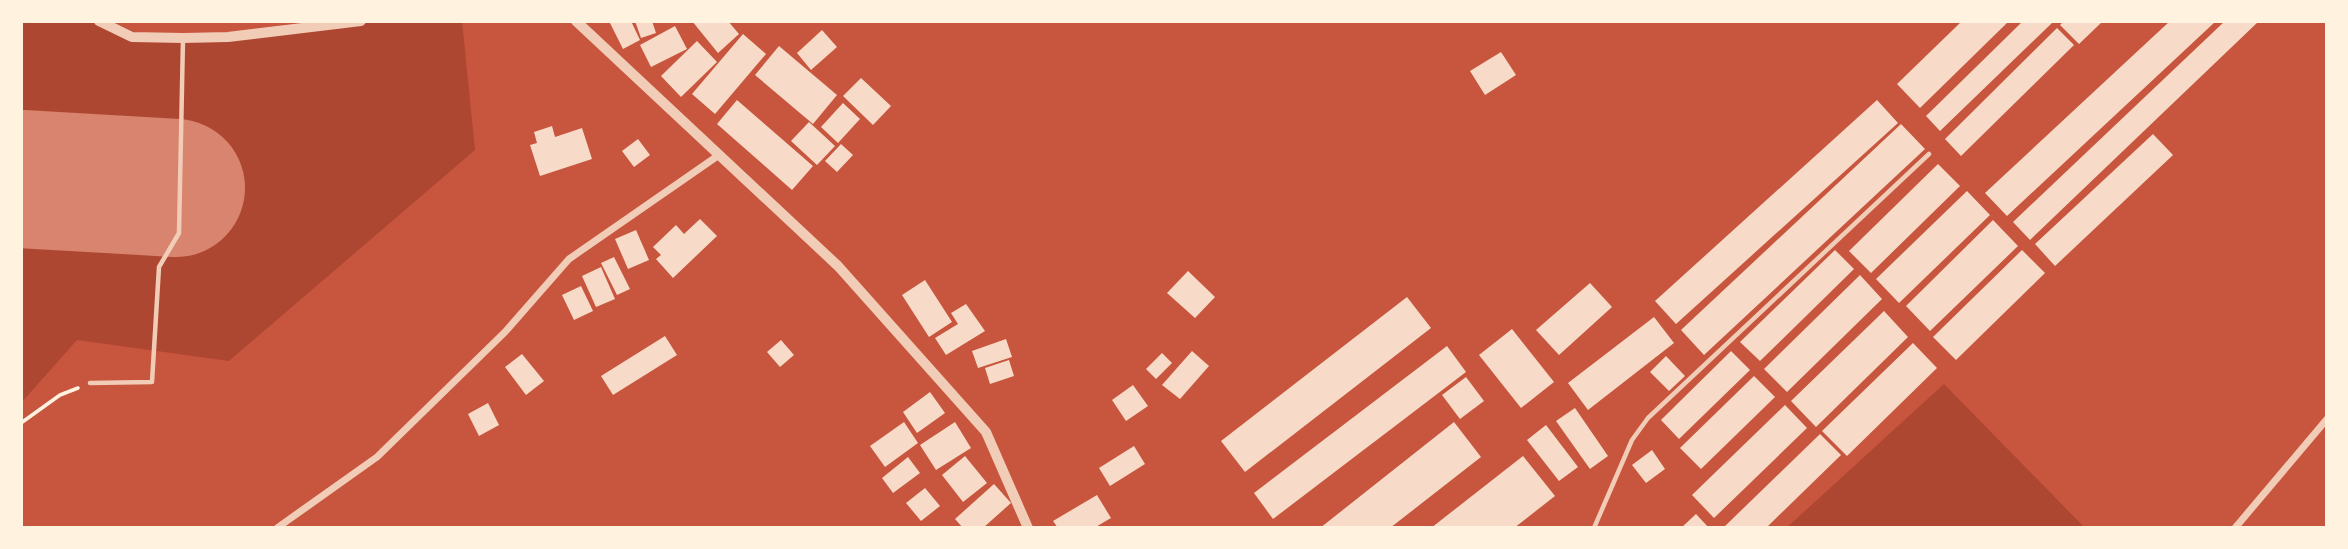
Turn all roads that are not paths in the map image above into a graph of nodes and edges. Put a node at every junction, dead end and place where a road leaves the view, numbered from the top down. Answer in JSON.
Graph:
{"nodes":[{"id":1,"x":99,"y":21,"type":"edge"},
{"id":2,"x":361,"y":21,"type":"edge"},
{"id":3,"x":576,"y":21,"type":"edge"},
{"id":4,"x":183,"y":38,"type":"junction"},
{"id":5,"x":1929,"y":154,"type":"dead end"},
{"id":6,"x":719,"y":155,"type":"junction"},
{"id":7,"x":90,"y":383,"type":"road end"},
{"id":8,"x":2327,"y":419,"type":"edge"},
{"id":9,"x":277,"y":528,"type":"edge"},
{"id":10,"x":1028,"y":528,"type":"edge"},
{"id":11,"x":1594,"y":528,"type":"edge"},
{"id":12,"x":2235,"y":528,"type":"edge"}],
"edges":[{"from":1,"to":4,"type":"street"},
{"from":2,"to":4,"type":"street"},
{"from":3,"to":6,"type":"street"},
{"from":4,"to":7,"type":"lane"},
{"from":5,"to":11,"type":"lane"},
{"from":6,"to":9,"type":"street"},
{"from":6,"to":10,"type":"street"},
{"from":8,"to":12,"type":"street"}]}
